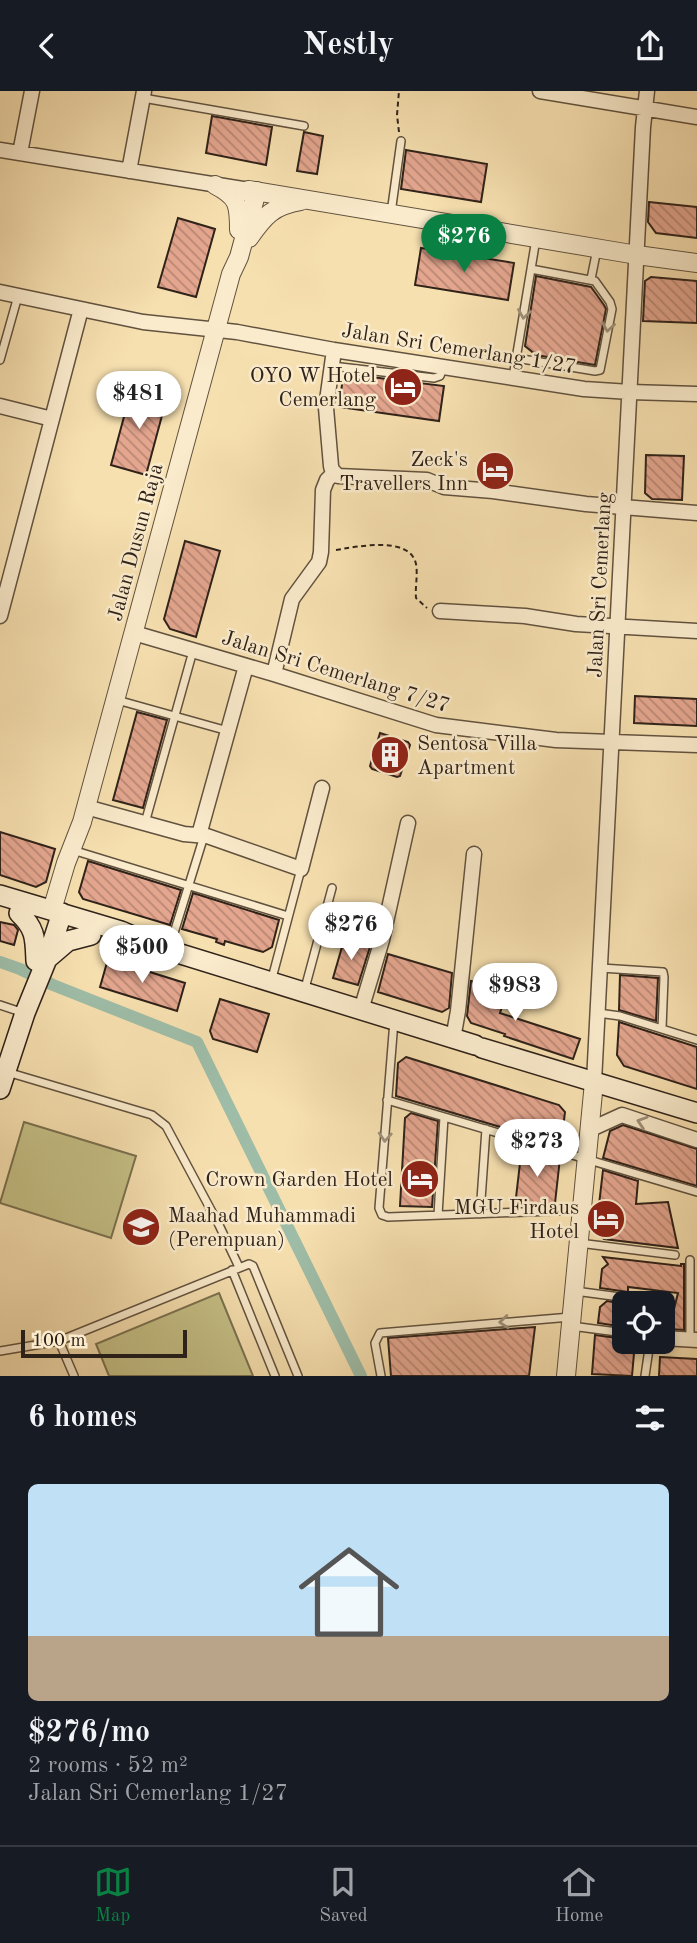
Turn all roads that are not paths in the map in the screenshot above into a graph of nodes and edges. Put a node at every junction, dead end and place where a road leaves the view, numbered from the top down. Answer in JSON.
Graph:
{"nodes":[{"id":1,"x":32,"y":91,"type":"edge"},
{"id":2,"x":540,"y":91,"type":"edge"},
{"id":3,"x":647,"y":91,"type":"edge"},
{"id":4,"x":577,"y":94,"type":"edge"},
{"id":5,"x":143,"y":95,"type":"edge"},
{"id":6,"x":645,"y":108,"type":"junction"},
{"id":7,"x":697,"y":117,"type":"edge"},
{"id":8,"x":304,"y":126,"type":"dead end"},
{"id":9,"x":401,"y":141,"type":"road end"},
{"id":10,"x":0,"y":150,"type":"edge"},
{"id":11,"x":20,"y":153,"type":"junction"},
{"id":12,"x":129,"y":171,"type":"junction"},
{"id":13,"x":215,"y":185,"type":"junction"},
{"id":14,"x":253,"y":191,"type":"junction"},
{"id":15,"x":308,"y":200,"type":"junction"},
{"id":16,"x":391,"y":214,"type":"junction"},
{"id":17,"x":239,"y":230,"type":"junction"},
{"id":18,"x":536,"y":238,"type":"junction"},
{"id":19,"x":597,"y":248,"type":"junction"},
{"id":20,"x":241,"y":250,"type":"junction"},
{"id":21,"x":637,"y":255,"type":"junction"},
{"id":22,"x":697,"y":264,"type":"edge"},
{"id":23,"x":531,"y":269,"type":"junction"},
{"id":24,"x":231,"y":274,"type":"junction"},
{"id":25,"x":591,"y":279,"type":"junction"},
{"id":26,"x":0,"y":292,"type":"edge"},
{"id":27,"x":18,"y":296,"type":"junction"},
{"id":28,"x":81,"y":309,"type":"junction"},
{"id":29,"x":216,"y":330,"type":"junction"},
{"id":30,"x":334,"y":350,"type":"junction"},
{"id":31,"x":516,"y":358,"type":"junction"},
{"id":32,"x":0,"y":359,"type":"edge"},
{"id":33,"x":331,"y":366,"type":"junction"},
{"id":34,"x":444,"y":366,"type":"junction"},
{"id":35,"x":513,"y":377,"type":"junction"},
{"id":36,"x":629,"y":392,"type":"junction"},
{"id":37,"x":697,"y":394,"type":"edge"},
{"id":38,"x":0,"y":406,"type":"edge"},
{"id":39,"x":52,"y":419,"type":"junction"},
{"id":40,"x":334,"y":473,"type":"junction"},
{"id":41,"x":624,"y":509,"type":"junction"},
{"id":42,"x":697,"y":513,"type":"edge"},
{"id":43,"x":440,"y":611,"type":"road end"},
{"id":44,"x":0,"y":615,"type":"edge"},
{"id":45,"x":618,"y":626,"type":"junction"},
{"id":46,"x":697,"y":631,"type":"edge"},
{"id":47,"x":134,"y":632,"type":"junction"},
{"id":48,"x":191,"y":658,"type":"dead end"},
{"id":49,"x":246,"y":666,"type":"junction"},
{"id":50,"x":274,"y":674,"type":"junction"},
{"id":51,"x":116,"y":700,"type":"junction"},
{"id":52,"x":175,"y":716,"type":"junction"},
{"id":53,"x":228,"y":731,"type":"junction"},
{"id":54,"x":611,"y":742,"type":"junction"},
{"id":55,"x":697,"y":745,"type":"edge"},
{"id":56,"x":322,"y":788,"type":"dead end"},
{"id":57,"x":84,"y":814,"type":"junction"},
{"id":58,"x":145,"y":823,"type":"junction"},
{"id":59,"x":408,"y":823,"type":"dead end"},
{"id":60,"x":201,"y":835,"type":"junction"},
{"id":61,"x":79,"y":852,"type":"junction"},
{"id":62,"x":474,"y":853,"type":"dead end"},
{"id":63,"x":301,"y":869,"type":"junction"},
{"id":64,"x":189,"y":885,"type":"junction"},
{"id":65,"x":332,"y":888,"type":"dead end"},
{"id":66,"x":0,"y":895,"type":"edge"},
{"id":67,"x":9,"y":910,"type":"edge"},
{"id":68,"x":288,"y":916,"type":"junction"},
{"id":69,"x":55,"y":917,"type":"junction"},
{"id":70,"x":91,"y":935,"type":"junction"},
{"id":71,"x":163,"y":949,"type":"junction"},
{"id":72,"x":41,"y":963,"type":"junction"},
{"id":73,"x":600,"y":968,"type":"junction"},
{"id":74,"x":271,"y":982,"type":"junction"},
{"id":75,"x":304,"y":993,"type":"junction"},
{"id":76,"x":0,"y":1005,"type":"edge"},
{"id":77,"x":361,"y":1010,"type":"junction"},
{"id":78,"x":25,"y":1013,"type":"junction"},
{"id":79,"x":598,"y":1013,"type":"junction"},
{"id":80,"x":394,"y":1020,"type":"junction"},
{"id":81,"x":662,"y":1029,"type":"junction"},
{"id":82,"x":453,"y":1039,"type":"junction"},
{"id":83,"x":697,"y":1040,"type":"edge"},
{"id":84,"x":594,"y":1082,"type":"junction"},
{"id":85,"x":2,"y":1083,"type":"edge"},
{"id":86,"x":387,"y":1100,"type":"junction"},
{"id":87,"x":697,"y":1113,"type":"edge"},
{"id":88,"x":444,"y":1117,"type":"junction"},
{"id":89,"x":486,"y":1129,"type":"junction"},
{"id":90,"x":589,"y":1130,"type":"junction"},
{"id":91,"x":697,"y":1140,"type":"edge"},
{"id":92,"x":587,"y":1159,"type":"junction"},
{"id":93,"x":697,"y":1192,"type":"edge"},
{"id":94,"x":582,"y":1210,"type":"junction"},
{"id":95,"x":480,"y":1214,"type":"junction"},
{"id":96,"x":439,"y":1216,"type":"junction"},
{"id":97,"x":579,"y":1243,"type":"junction"},
{"id":98,"x":675,"y":1255,"type":"dead end"},
{"id":99,"x":690,"y":1260,"type":"dead end"},
{"id":100,"x":236,"y":1269,"type":"junction"},
{"id":101,"x":574,"y":1291,"type":"junction"},
{"id":102,"x":612,"y":1296,"type":"edge"},
{"id":103,"x":571,"y":1322,"type":"junction"},
{"id":104,"x":612,"y":1330,"type":"edge"},
{"id":105,"x":675,"y":1339,"type":"edge"},
{"id":106,"x":694,"y":1340,"type":"edge"},
{"id":107,"x":59,"y":1341,"type":"junction"},
{"id":108,"x":0,"y":1351,"type":"edge"},
{"id":109,"x":648,"y":1354,"type":"edge"},
{"id":110,"x":74,"y":1376,"type":"edge"},
{"id":111,"x":275,"y":1376,"type":"edge"},
{"id":112,"x":298,"y":1376,"type":"edge"},
{"id":113,"x":381,"y":1376,"type":"edge"},
{"id":114,"x":566,"y":1376,"type":"edge"},
{"id":115,"x":645,"y":1376,"type":"edge"}],
"edges":[{"from":1,"to":11,"type":"street"},
{"from":2,"to":4,"type":"street"},
{"from":3,"to":6,"type":"street","name":"Jalan Sri Cemerlang"},
{"from":4,"to":6,"type":"street"},
{"from":5,"to":8,"type":"lane"},
{"from":5,"to":12,"type":"street"},
{"from":6,"to":7,"type":"street"},
{"from":6,"to":21,"type":"street","name":"Jalan Sri Cemerlang"},
{"from":9,"to":16,"type":"lane"},
{"from":10,"to":11,"type":"street"},
{"from":11,"to":12,"type":"street"},
{"from":12,"to":13,"type":"street"},
{"from":13,"to":14,"type":"street"},
{"from":13,"to":17,"type":"street"},
{"from":14,"to":15,"type":"street"},
{"from":14,"to":17,"type":"street","name":"Jalan Dusun Raja"},
{"from":14,"to":20,"type":"street","name":"Jalan Dusun Raja"},
{"from":15,"to":16,"type":"street"},
{"from":15,"to":20,"type":"street"},
{"from":16,"to":18,"type":"street"},
{"from":17,"to":24,"type":"street","name":"Jalan Dusun Raja"},
{"from":18,"to":19,"type":"street"},
{"from":18,"to":23,"type":"lane"},
{"from":19,"to":21,"type":"street"},
{"from":19,"to":25,"type":"lane"},
{"from":20,"to":24,"type":"street","name":"Jalan Dusun Raja"},
{"from":21,"to":22,"type":"street"},
{"from":21,"to":36,"type":"street","name":"Jalan Sri Cemerlang"},
{"from":23,"to":25,"type":"lane"},
{"from":23,"to":31,"type":"lane","one_way":true},
{"from":24,"to":29,"type":"street","name":"Jalan Dusun Raja"},
{"from":25,"to":31,"type":"lane","one_way":true},
{"from":26,"to":27,"type":"street","name":"Jalan Sri Cemerlang 1/27"},
{"from":27,"to":28,"type":"street","name":"Jalan Sri Cemerlang 1/27"},
{"from":27,"to":32,"type":"lane"},
{"from":28,"to":29,"type":"street","name":"Jalan Sri Cemerlang 1/27"},
{"from":28,"to":39,"type":"street"},
{"from":29,"to":30,"type":"street","name":"Jalan Sri Cemerlang 1/27"},
{"from":29,"to":47,"type":"street","name":"Jalan Dusun Raja"},
{"from":30,"to":33,"type":"street"},
{"from":30,"to":34,"type":"street","name":"Jalan Sri Cemerlang 1/27"},
{"from":31,"to":35,"type":"lane"},
{"from":33,"to":34,"type":"lane"},
{"from":33,"to":40,"type":"street"},
{"from":34,"to":35,"type":"street","name":"Jalan Sri Cemerlang 1/27"},
{"from":35,"to":36,"type":"street","name":"Jalan Sri Cemerlang 1/27"},
{"from":36,"to":37,"type":"street","name":"Jalan Sri Cemerlang 1/27"},
{"from":36,"to":41,"type":"street","name":"Jalan Sri Cemerlang"},
{"from":38,"to":39,"type":"street"},
{"from":39,"to":44,"type":"street"},
{"from":40,"to":41,"type":"street"},
{"from":40,"to":50,"type":"street"},
{"from":41,"to":42,"type":"street"},
{"from":41,"to":45,"type":"street","name":"Jalan Sri Cemerlang"},
{"from":43,"to":45,"type":"street"},
{"from":45,"to":46,"type":"street"},
{"from":45,"to":54,"type":"street","name":"Jalan Sri Cemerlang"},
{"from":47,"to":49,"type":"street","name":"Jalan Sri Cemerlang 7/27"},
{"from":47,"to":51,"type":"street","name":"Jalan Dusun Raja"},
{"from":48,"to":52,"type":"lane"},
{"from":49,"to":50,"type":"street","name":"Jalan Sri Cemerlang 7/27"},
{"from":49,"to":53,"type":"street"},
{"from":50,"to":54,"type":"street","name":"Jalan Sri Cemerlang 7/27"},
{"from":51,"to":52,"type":"lane"},
{"from":51,"to":57,"type":"street","name":"Jalan Dusun Raja"},
{"from":52,"to":53,"type":"lane"},
{"from":52,"to":58,"type":"lane"},
{"from":53,"to":60,"type":"street"},
{"from":54,"to":55,"type":"street","name":"Jalan Sri Cemerlang 7/27"},
{"from":54,"to":73,"type":"street","name":"Jalan Sri Cemerlang"},
{"from":56,"to":63,"type":"street"},
{"from":57,"to":58,"type":"street"},
{"from":57,"to":61,"type":"street","name":"Jalan Dusun Raja"},
{"from":57,"to":69,"type":"street","name":"Jalan Dusun Raja"},
{"from":58,"to":60,"type":"street"},
{"from":59,"to":77,"type":"street"},
{"from":60,"to":63,"type":"street"},
{"from":60,"to":64,"type":"lane"},
{"from":61,"to":64,"type":"lane"},
{"from":61,"to":69,"type":"street","name":"Jalan Dusun Raja"},
{"from":62,"to":82,"type":"street"},
{"from":63,"to":68,"type":"lane"},
{"from":64,"to":68,"type":"lane"},
{"from":64,"to":71,"type":"lane"},
{"from":65,"to":75,"type":"lane"},
{"from":66,"to":69,"type":"main road"},
{"from":67,"to":69,"type":"main road"},
{"from":67,"to":72,"type":"main road"},
{"from":68,"to":74,"type":"lane"},
{"from":69,"to":70,"type":"main road"},
{"from":69,"to":71,"type":"main road"},
{"from":69,"to":72,"type":"main road"},
{"from":70,"to":71,"type":"main road"},
{"from":70,"to":72,"type":"main road"},
{"from":71,"to":74,"type":"main road"},
{"from":72,"to":78,"type":"main road"},
{"from":73,"to":79,"type":"street","name":"Jalan Sri Cemerlang"},
{"from":73,"to":81,"type":"lane"},
{"from":74,"to":75,"type":"main road"},
{"from":75,"to":77,"type":"main road"},
{"from":76,"to":78,"type":"lane"},
{"from":77,"to":80,"type":"main road"},
{"from":78,"to":85,"type":"main road"},
{"from":79,"to":81,"type":"lane"},
{"from":79,"to":84,"type":"street","name":"Jalan Sri Cemerlang"},
{"from":80,"to":82,"type":"main road"},
{"from":80,"to":86,"type":"lane"},
{"from":81,"to":83,"type":"lane"},
{"from":82,"to":84,"type":"main road"},
{"from":84,"to":87,"type":"main road"},
{"from":84,"to":90,"type":"street"},
{"from":85,"to":100,"type":"lane"},
{"from":86,"to":88,"type":"lane"},
{"from":86,"to":96,"type":"lane","one_way":true},
{"from":88,"to":89,"type":"lane"},
{"from":88,"to":96,"type":"lane"},
{"from":89,"to":92,"type":"lane"},
{"from":89,"to":95,"type":"lane"},
{"from":91,"to":90,"type":"street","one_way":true},
{"from":90,"to":92,"type":"street"},
{"from":92,"to":93,"type":"lane"},
{"from":92,"to":94,"type":"street"},
{"from":94,"to":95,"type":"lane"},
{"from":94,"to":97,"type":"street"},
{"from":95,"to":96,"type":"lane"},
{"from":97,"to":98,"type":"lane"},
{"from":97,"to":101,"type":"street"},
{"from":99,"to":106,"type":"lane"},
{"from":100,"to":107,"type":"lane"},
{"from":100,"to":111,"type":"lane"},
{"from":100,"to":112,"type":"lane"},
{"from":101,"to":102,"type":"lane"},
{"from":101,"to":103,"type":"street"},
{"from":103,"to":104,"type":"lane"},
{"from":103,"to":113,"type":"lane","one_way":true},
{"from":103,"to":114,"type":"street"},
{"from":105,"to":106,"type":"street"},
{"from":107,"to":108,"type":"lane"},
{"from":107,"to":110,"type":"lane"},
{"from":109,"to":115,"type":"lane"}]}
